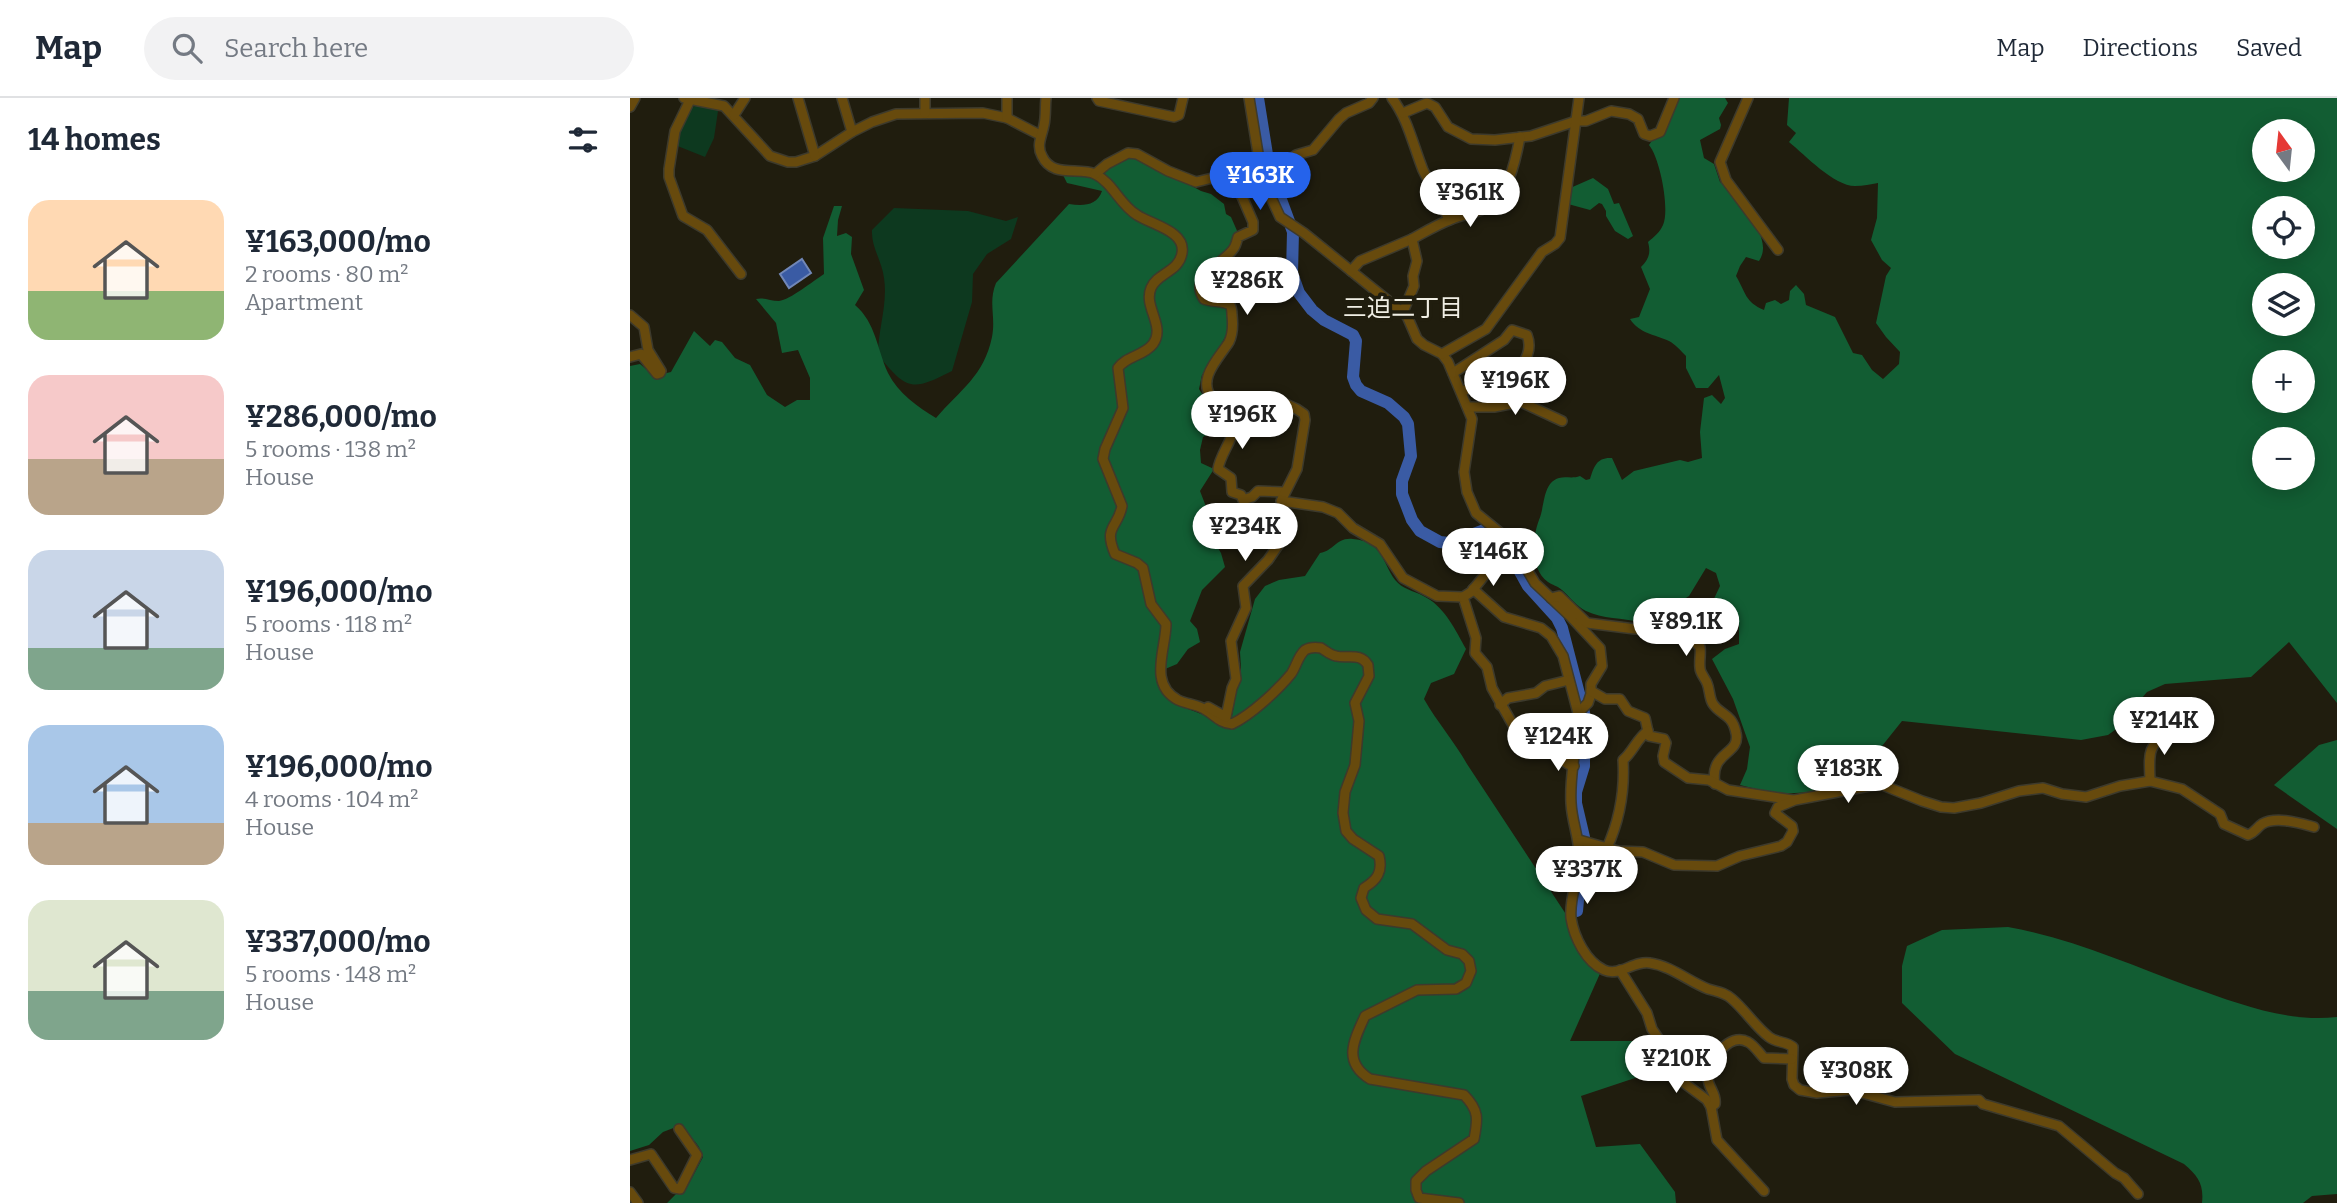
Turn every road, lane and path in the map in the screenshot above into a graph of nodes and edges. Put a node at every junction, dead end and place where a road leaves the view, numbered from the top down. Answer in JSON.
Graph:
{"nodes":[{"id":1,"x":635,"y":98,"type":"edge"},
{"id":2,"x":745,"y":98,"type":"edge"},
{"id":3,"x":798,"y":98,"type":"edge"},
{"id":4,"x":842,"y":98,"type":"edge"},
{"id":5,"x":925,"y":98,"type":"edge"},
{"id":6,"x":1007,"y":98,"type":"edge"},
{"id":7,"x":1046,"y":98,"type":"edge"},
{"id":8,"x":1097,"y":98,"type":"edge"},
{"id":9,"x":1183,"y":98,"type":"edge"},
{"id":10,"x":1249,"y":98,"type":"edge"},
{"id":11,"x":1373,"y":98,"type":"edge"},
{"id":12,"x":1392,"y":98,"type":"edge"},
{"id":13,"x":1579,"y":98,"type":"edge"},
{"id":14,"x":1674,"y":98,"type":"edge"},
{"id":15,"x":1748,"y":98,"type":"edge"},
{"id":16,"x":689,"y":99,"type":"edge"},
{"id":17,"x":630,"y":107,"type":"edge"},
{"id":18,"x":925,"y":113,"type":"junction"},
{"id":19,"x":1403,"y":113,"type":"junction"},
{"id":20,"x":734,"y":115,"type":"junction"},
{"id":21,"x":1007,"y":118,"type":"junction"},
{"id":22,"x":1576,"y":121,"type":"junction"},
{"id":23,"x":852,"y":132,"type":"junction"},
{"id":24,"x":1041,"y":135,"type":"junction"},
{"id":25,"x":1520,"y":137,"type":"junction"},
{"id":26,"x":815,"y":156,"type":"junction"},
{"id":27,"x":1275,"y":171,"type":"junction"},
{"id":28,"x":1095,"y":174,"type":"junction"},
{"id":29,"x":1233,"y":174,"type":"junction"},
{"id":30,"x":1264,"y":179,"type":"junction"},
{"id":31,"x":1281,"y":189,"type":"dead end"},
{"id":32,"x":1240,"y":192,"type":"junction"},
{"id":33,"x":1449,"y":220,"type":"junction"},
{"id":34,"x":1412,"y":239,"type":"junction"},
{"id":35,"x":1778,"y":250,"type":"dead end"},
{"id":36,"x":1351,"y":271,"type":"junction"},
{"id":37,"x":741,"y":274,"type":"dead end"},
{"id":38,"x":1403,"y":312,"type":"junction"},
{"id":39,"x":630,"y":315,"type":"edge"},
{"id":40,"x":1442,"y":354,"type":"junction"},
{"id":41,"x":630,"y":357,"type":"edge"},
{"id":42,"x":1453,"y":373,"type":"junction"},
{"id":43,"x":1462,"y":392,"type":"junction"},
{"id":44,"x":1233,"y":405,"type":"junction"},
{"id":45,"x":1468,"y":407,"type":"junction"},
{"id":46,"x":1562,"y":421,"type":"dead end"},
{"id":47,"x":1283,"y":497,"type":"junction"},
{"id":48,"x":1512,"y":552,"type":"junction"},
{"id":49,"x":1473,"y":589,"type":"junction"},
{"id":50,"x":1463,"y":597,"type":"junction"},
{"id":51,"x":1550,"y":598,"type":"junction"},
{"id":52,"x":1569,"y":680,"type":"junction"},
{"id":53,"x":1591,"y":691,"type":"junction"},
{"id":54,"x":1500,"y":705,"type":"junction"},
{"id":55,"x":1204,"y":708,"type":"junction"},
{"id":56,"x":1582,"y":708,"type":"junction"},
{"id":57,"x":2169,"y":728,"type":"dead end"},
{"id":58,"x":1648,"y":732,"type":"junction"},
{"id":59,"x":1574,"y":766,"type":"junction"},
{"id":60,"x":2150,"y":781,"type":"junction"},
{"id":61,"x":1715,"y":784,"type":"junction"},
{"id":62,"x":1795,"y":800,"type":"junction"},
{"id":63,"x":2314,"y":827,"type":"dead end"},
{"id":64,"x":1583,"y":841,"type":"junction"},
{"id":65,"x":1606,"y":848,"type":"junction"},
{"id":66,"x":1620,"y":970,"type":"junction"},
{"id":67,"x":1792,"y":1059,"type":"junction"},
{"id":68,"x":1711,"y":1108,"type":"junction"},
{"id":69,"x":679,"y":1129,"type":"dead end"},
{"id":70,"x":630,"y":1160,"type":"edge"},
{"id":71,"x":1764,"y":1191,"type":"dead end"},
{"id":72,"x":630,"y":1192,"type":"edge"},
{"id":73,"x":2138,"y":1194,"type":"dead end"},
{"id":74,"x":638,"y":1203,"type":"edge"},
{"id":75,"x":1459,"y":1203,"type":"edge"}],
"edges":[{"from":1,"to":17,"type":"street"},
{"from":2,"to":20,"type":"street"},
{"from":3,"to":26,"type":"street"},
{"from":4,"to":23,"type":"street"},
{"from":5,"to":18,"type":"street"},
{"from":6,"to":21,"type":"street"},
{"from":7,"to":24,"type":"street"},
{"from":8,"to":9,"type":"street"},
{"from":10,"to":30,"type":"street"},
{"from":11,"to":27,"type":"street"},
{"from":12,"to":19,"type":"street"},
{"from":13,"to":22,"type":"street"},
{"from":14,"to":22,"type":"street"},
{"from":15,"to":35,"type":"street"},
{"from":16,"to":20,"type":"street"},
{"from":16,"to":37,"type":"street"},
{"from":18,"to":21,"type":"street"},
{"from":18,"to":23,"type":"street"},
{"from":19,"to":25,"type":"street"},
{"from":19,"to":33,"type":"street"},
{"from":20,"to":26,"type":"street"},
{"from":21,"to":24,"type":"street"},
{"from":22,"to":25,"type":"street"},
{"from":22,"to":40,"type":"street"},
{"from":23,"to":26,"type":"street"},
{"from":24,"to":28,"type":"street"},
{"from":25,"to":33,"type":"street"},
{"from":27,"to":30,"type":"street"},
{"from":27,"to":31,"type":"street"},
{"from":28,"to":29,"type":"street"},
{"from":28,"to":55,"type":"street"},
{"from":29,"to":30,"type":"street"},
{"from":29,"to":32,"type":"street"},
{"from":30,"to":32,"type":"street"},
{"from":30,"to":36,"type":"street"},
{"from":32,"to":44,"type":"street"},
{"from":33,"to":34,"type":"street"},
{"from":34,"to":36,"type":"street"},
{"from":34,"to":38,"type":"street"},
{"from":36,"to":38,"type":"street"},
{"from":38,"to":40,"type":"street"},
{"from":39,"to":41,"type":"street"},
{"from":40,"to":42,"type":"street"},
{"from":42,"to":43,"type":"street"},
{"from":42,"to":43,"type":"street"},
{"from":43,"to":45,"type":"street"},
{"from":44,"to":47,"type":"street"},
{"from":44,"to":47,"type":"street"},
{"from":45,"to":46,"type":"street"},
{"from":45,"to":48,"type":"street"},
{"from":47,"to":50,"type":"street"},
{"from":47,"to":55,"type":"street"},
{"from":48,"to":49,"type":"street"},
{"from":48,"to":51,"type":"street"},
{"from":49,"to":50,"type":"street"},
{"from":49,"to":52,"type":"street"},
{"from":50,"to":54,"type":"street"},
{"from":51,"to":53,"type":"street"},
{"from":51,"to":61,"type":"street"},
{"from":52,"to":54,"type":"street"},
{"from":52,"to":56,"type":"street"},
{"from":53,"to":56,"type":"street"},
{"from":53,"to":58,"type":"street"},
{"from":54,"to":59,"type":"street"},
{"from":55,"to":75,"type":"street"},
{"from":56,"to":59,"type":"street"},
{"from":57,"to":60,"type":"street"},
{"from":58,"to":61,"type":"street"},
{"from":58,"to":65,"type":"street"},
{"from":59,"to":64,"type":"street"},
{"from":60,"to":62,"type":"street"},
{"from":60,"to":63,"type":"street"},
{"from":61,"to":62,"type":"street"},
{"from":62,"to":65,"type":"street"},
{"from":64,"to":65,"type":"street"},
{"from":64,"to":66,"type":"street"},
{"from":66,"to":67,"type":"street"},
{"from":66,"to":68,"type":"street"},
{"from":67,"to":68,"type":"street"},
{"from":67,"to":73,"type":"street"},
{"from":68,"to":71,"type":"street"},
{"from":69,"to":70,"type":"street"},
{"from":72,"to":74,"type":"street"}]}
